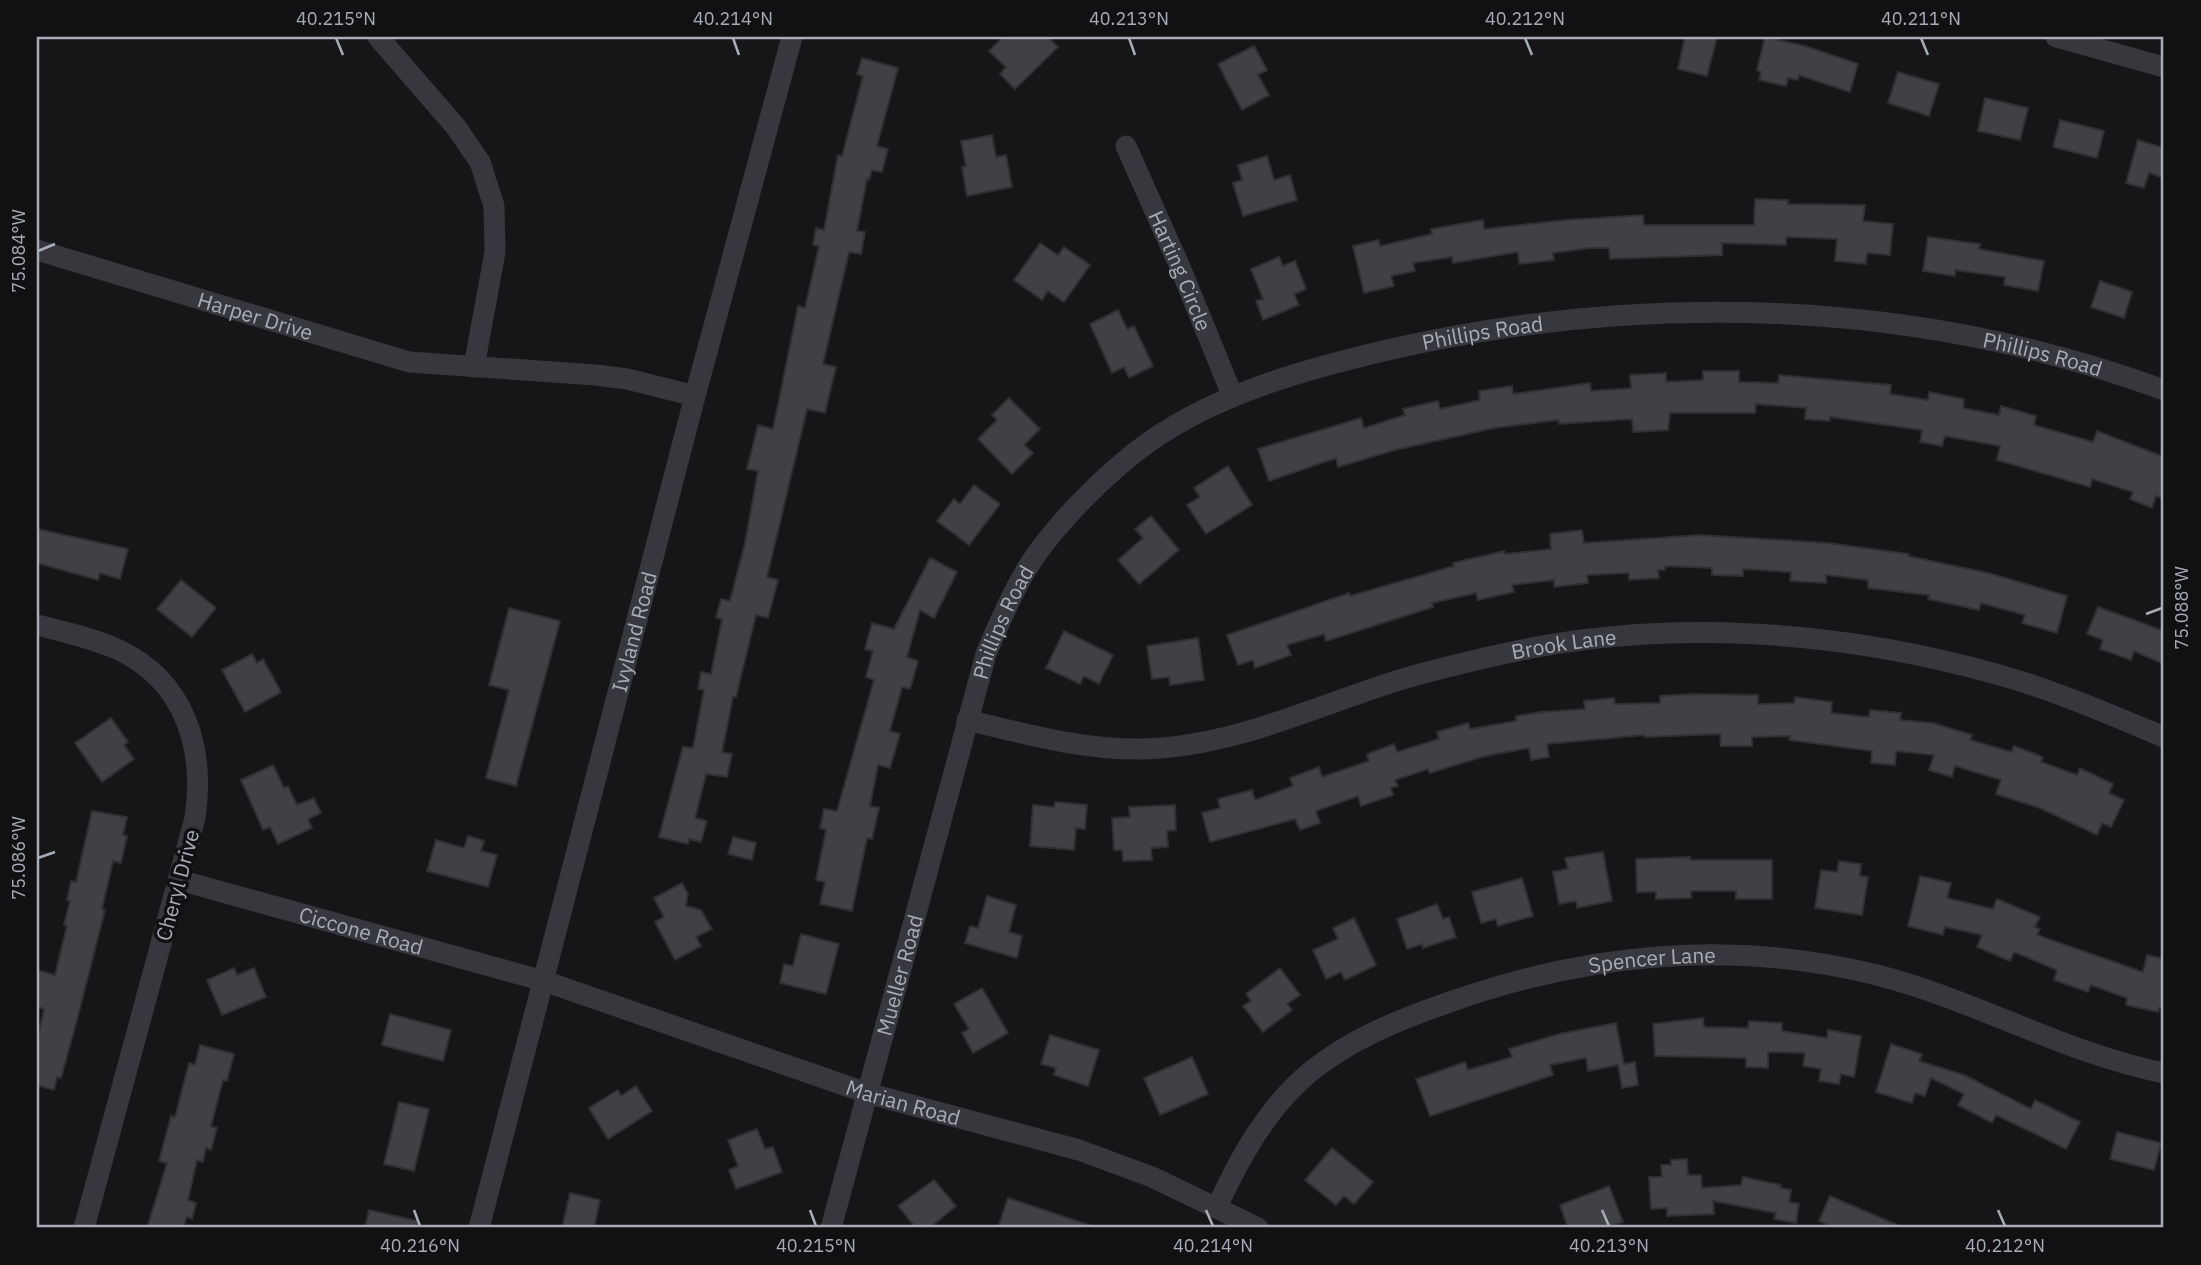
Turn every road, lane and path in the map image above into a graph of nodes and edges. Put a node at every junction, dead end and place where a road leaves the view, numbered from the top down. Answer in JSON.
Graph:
{"nodes":[{"id":1,"x":378,"y":37,"type":"edge"},
{"id":2,"x":792,"y":37,"type":"edge"},
{"id":3,"x":2056,"y":37,"type":"edge"},
{"id":4,"x":2164,"y":67,"type":"edge"},
{"id":5,"x":1126,"y":146,"type":"dead end"},
{"id":6,"x":37,"y":250,"type":"edge"},
{"id":7,"x":474,"y":367,"type":"junction"},
{"id":8,"x":2164,"y":390,"type":"edge"},
{"id":9,"x":695,"y":396,"type":"junction"},
{"id":10,"x":1233,"y":397,"type":"junction"},
{"id":11,"x":37,"y":625,"type":"edge"},
{"id":12,"x":967,"y":720,"type":"junction"},
{"id":13,"x":2164,"y":737,"type":"edge"},
{"id":14,"x":178,"y":880,"type":"junction"},
{"id":15,"x":544,"y":981,"type":"junction"},
{"id":16,"x":2164,"y":1073,"type":"edge"},
{"id":17,"x":867,"y":1093,"type":"junction"},
{"id":18,"x":1217,"y":1207,"type":"junction"},
{"id":19,"x":84,"y":1228,"type":"edge"},
{"id":20,"x":479,"y":1228,"type":"edge"},
{"id":21,"x":831,"y":1228,"type":"edge"},
{"id":22,"x":1258,"y":1228,"type":"edge"}],
"edges":[{"from":1,"to":7,"type":"street"},
{"from":2,"to":9,"type":"street","name":"Ivyland Road"},
{"from":3,"to":4,"type":"street"},
{"from":5,"to":10,"type":"street","name":"Harting Circle"},
{"from":6,"to":7,"type":"street","name":"Harper Drive"},
{"from":7,"to":9,"type":"street","name":"Harper Drive"},
{"from":8,"to":10,"type":"street","name":"Phillips Road"},
{"from":9,"to":15,"type":"street","name":"Ivyland Road"},
{"from":10,"to":12,"type":"street","name":"Phillips Road"},
{"from":11,"to":14,"type":"street","name":"Cheryl Drive"},
{"from":12,"to":13,"type":"street","name":"Brook Lane"},
{"from":12,"to":17,"type":"street","name":"Mueller Road"},
{"from":14,"to":15,"type":"street","name":"Ciccone Road"},
{"from":14,"to":19,"type":"street","name":"Cheryl Drive"},
{"from":15,"to":17,"type":"street","name":"Marian Road"},
{"from":15,"to":20,"type":"street","name":"Ivyland Road"},
{"from":16,"to":18,"type":"street","name":"Spencer Lane"},
{"from":17,"to":18,"type":"street","name":"Marian Road"},
{"from":17,"to":21,"type":"street","name":"Mueller Road"},
{"from":18,"to":22,"type":"street","name":"Marian Road"}]}
